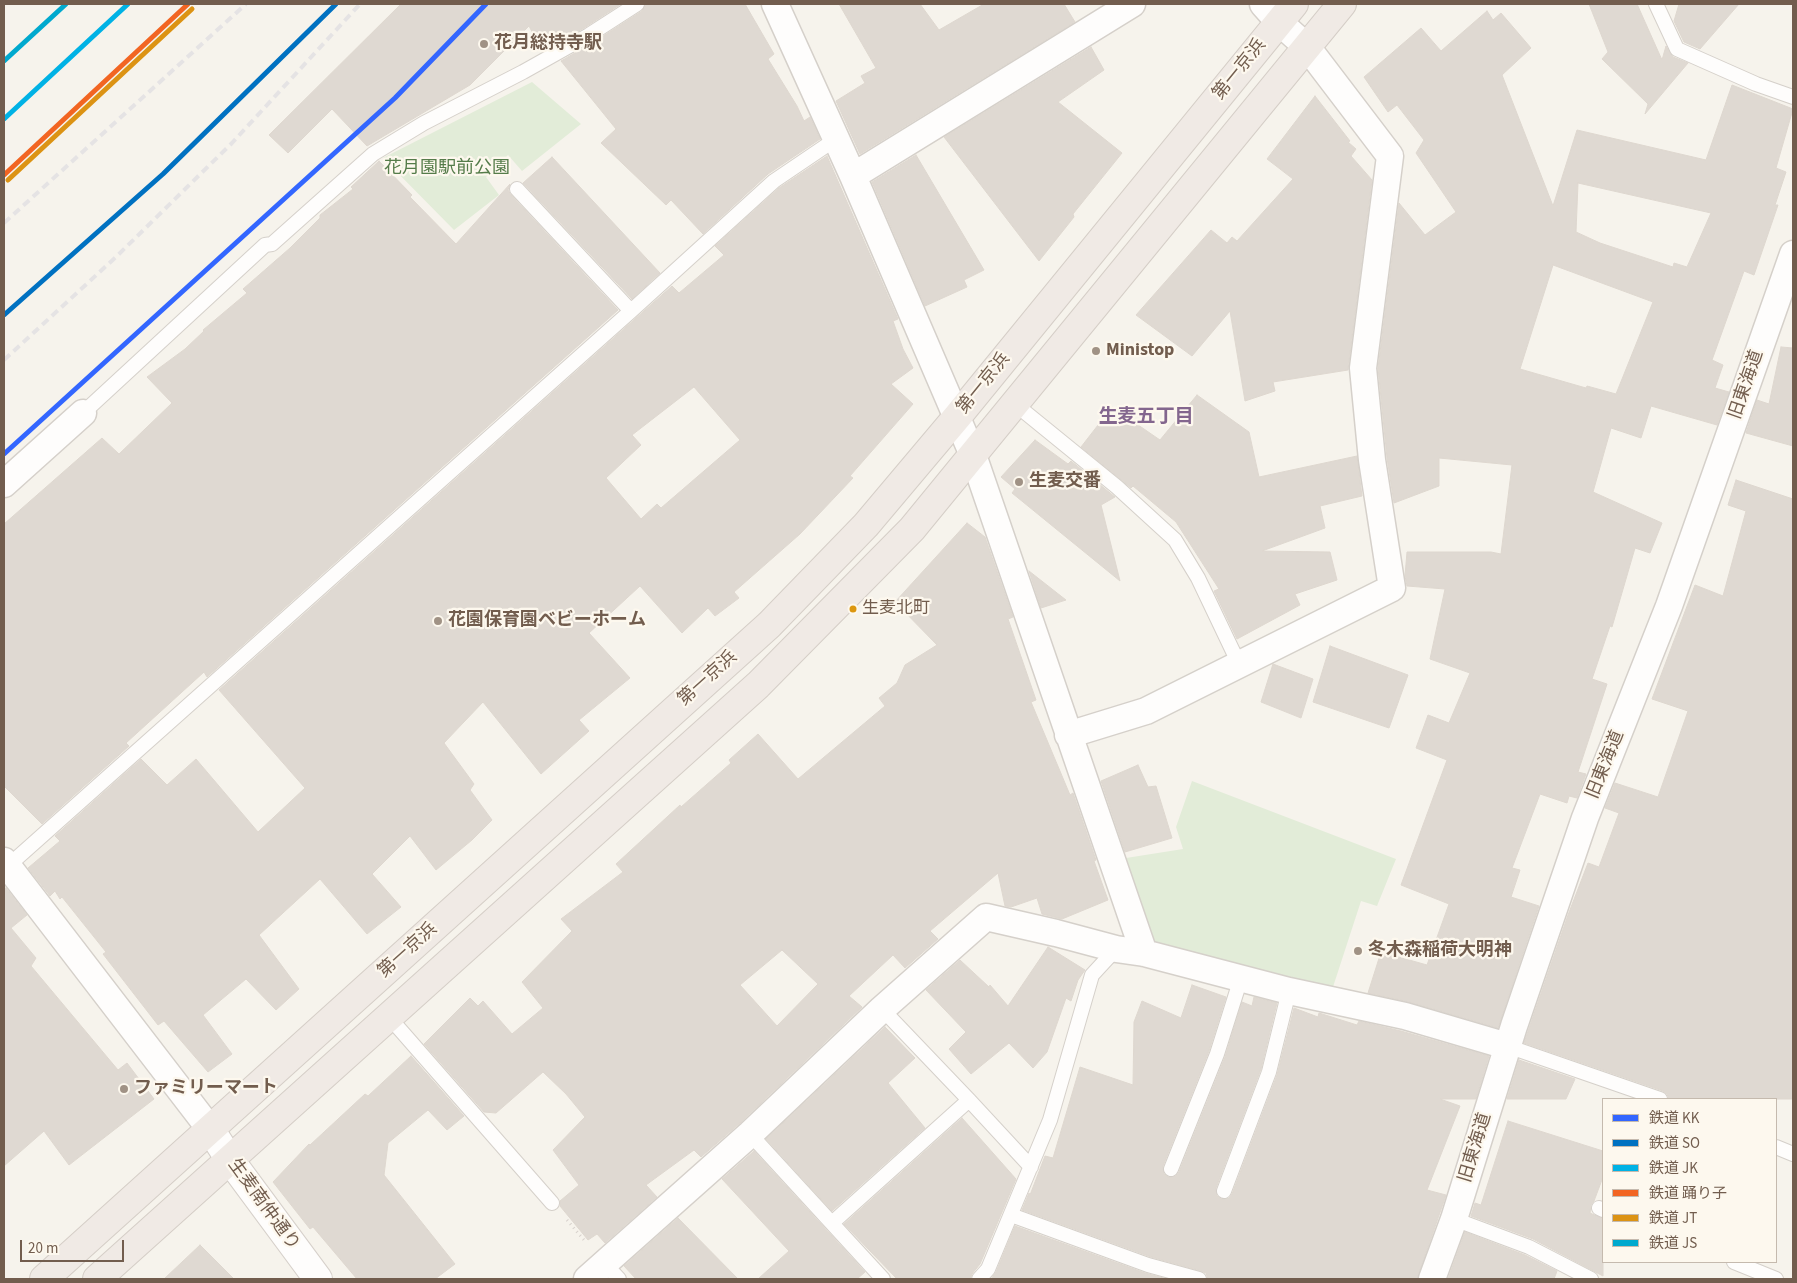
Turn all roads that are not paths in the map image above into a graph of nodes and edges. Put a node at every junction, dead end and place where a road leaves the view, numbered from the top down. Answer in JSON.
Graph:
{"nodes":[{"id":1,"x":637,"y":4,"type":"edge"},
{"id":2,"x":775,"y":4,"type":"edge"},
{"id":3,"x":1132,"y":4,"type":"edge"},
{"id":4,"x":1342,"y":4,"type":"edge"},
{"id":5,"x":1656,"y":4,"type":"edge"},
{"id":6,"x":1279,"y":10,"type":"edge"},
{"id":7,"x":1307,"y":47,"type":"junction"},
{"id":8,"x":1793,"y":97,"type":"edge"},
{"id":9,"x":836,"y":140,"type":"junction"},
{"id":10,"x":853,"y":176,"type":"junction"},
{"id":11,"x":518,"y":189,"type":"dead end"},
{"id":12,"x":1793,"y":254,"type":"edge"},
{"id":13,"x":631,"y":311,"type":"junction"},
{"id":14,"x":1015,"y":404,"type":"junction"},
{"id":15,"x":83,"y":413,"type":"joint"},
{"id":16,"x":957,"y":418,"type":"junction"},
{"id":17,"x":973,"y":455,"type":"junction"},
{"id":18,"x":4,"y":484,"type":"edge"},
{"id":19,"x":1239,"y":664,"type":"junction"},
{"id":20,"x":1068,"y":734,"type":"junction"},
{"id":21,"x":5,"y":866,"type":"edge"},
{"id":22,"x":1116,"y":950,"type":"junction"},
{"id":23,"x":1144,"y":952,"type":"junction"},
{"id":24,"x":1241,"y":978,"type":"junction"},
{"id":25,"x":1289,"y":991,"type":"junction"},
{"id":26,"x":882,"y":1010,"type":"junction"},
{"id":27,"x":389,"y":1017,"type":"junction"},
{"id":28,"x":1507,"y":1046,"type":"junction"},
{"id":29,"x":1657,"y":1098,"type":"edge"},
{"id":30,"x":970,"y":1100,"type":"junction"},
{"id":31,"x":210,"y":1129,"type":"junction"},
{"id":32,"x":750,"y":1134,"type":"junction"},
{"id":33,"x":1777,"y":1146,"type":"edge"},
{"id":34,"x":1793,"y":1154,"type":"edge"},
{"id":35,"x":230,"y":1160,"type":"junction"},
{"id":36,"x":1031,"y":1167,"type":"junction"},
{"id":37,"x":1171,"y":1169,"type":"dead end"},
{"id":38,"x":1224,"y":1191,"type":"dead end"},
{"id":39,"x":552,"y":1203,"type":"road end"},
{"id":40,"x":1011,"y":1215,"type":"junction"},
{"id":41,"x":1454,"y":1219,"type":"junction"},
{"id":42,"x":832,"y":1223,"type":"junction"},
{"id":43,"x":1736,"y":1263,"type":"edge"},
{"id":44,"x":600,"y":1267,"type":"edge"},
{"id":45,"x":44,"y":1279,"type":"edge"},
{"id":46,"x":97,"y":1279,"type":"edge"},
{"id":47,"x":318,"y":1279,"type":"edge"},
{"id":48,"x":883,"y":1279,"type":"edge"},
{"id":49,"x":978,"y":1279,"type":"edge"},
{"id":50,"x":1199,"y":1279,"type":"edge"},
{"id":51,"x":1432,"y":1279,"type":"edge"},
{"id":52,"x":1591,"y":1279,"type":"edge"},
{"id":53,"x":1776,"y":1279,"type":"edge"}],
"edges":[{"from":1,"to":15,"type":"lane"},
{"from":2,"to":9,"type":"street"},
{"from":3,"to":10,"type":"street"},
{"from":4,"to":7,"type":"highway","name":"第一京浜"},
{"from":5,"to":8,"type":"lane"},
{"from":6,"to":7,"type":"street"},
{"from":6,"to":16,"type":"highway","name":"第一京浜"},
{"from":7,"to":14,"type":"highway","name":"第一京浜"},
{"from":7,"to":19,"type":"street"},
{"from":9,"to":10,"type":"street"},
{"from":9,"to":13,"type":"lane"},
{"from":10,"to":16,"type":"street"},
{"from":11,"to":13,"type":"lane"},
{"from":12,"to":28,"type":"street","name":"旧東海道"},
{"from":13,"to":21,"type":"lane"},
{"from":14,"to":17,"type":"highway","name":"第一京浜"},
{"from":14,"to":19,"type":"lane"},
{"from":15,"to":18,"type":"street"},
{"from":16,"to":17,"type":"street"},
{"from":16,"to":31,"type":"highway","name":"第一京浜"},
{"from":17,"to":20,"type":"street"},
{"from":17,"to":27,"type":"highway","name":"第一京浜"},
{"from":19,"to":20,"type":"street"},
{"from":20,"to":23,"type":"street"},
{"from":21,"to":31,"type":"street"},
{"from":22,"to":23,"type":"street"},
{"from":22,"to":26,"type":"street"},
{"from":22,"to":36,"type":"lane"},
{"from":23,"to":24,"type":"street"},
{"from":24,"to":25,"type":"street"},
{"from":24,"to":37,"type":"lane"},
{"from":25,"to":28,"type":"street"},
{"from":25,"to":38,"type":"lane"},
{"from":26,"to":30,"type":"lane"},
{"from":26,"to":32,"type":"street"},
{"from":27,"to":35,"type":"highway","name":"第一京浜"},
{"from":27,"to":39,"type":"lane"},
{"from":28,"to":29,"type":"lane"},
{"from":28,"to":41,"type":"street","name":"旧東海道"},
{"from":30,"to":36,"type":"lane"},
{"from":30,"to":42,"type":"lane"},
{"from":31,"to":35,"type":"street","name":"生麦南仲通り"},
{"from":31,"to":45,"type":"highway","name":"第一京浜"},
{"from":32,"to":42,"type":"lane"},
{"from":32,"to":44,"type":"street"},
{"from":33,"to":34,"type":"lane"},
{"from":35,"to":46,"type":"highway","name":"第一京浜"},
{"from":35,"to":47,"type":"street","name":"生麦南仲通り"},
{"from":36,"to":40,"type":"lane"},
{"from":40,"to":49,"type":"lane"},
{"from":40,"to":50,"type":"lane"},
{"from":41,"to":51,"type":"street","name":"旧東海道"},
{"from":41,"to":52,"type":"lane"},
{"from":42,"to":48,"type":"lane"},
{"from":43,"to":53,"type":"lane"}]}
